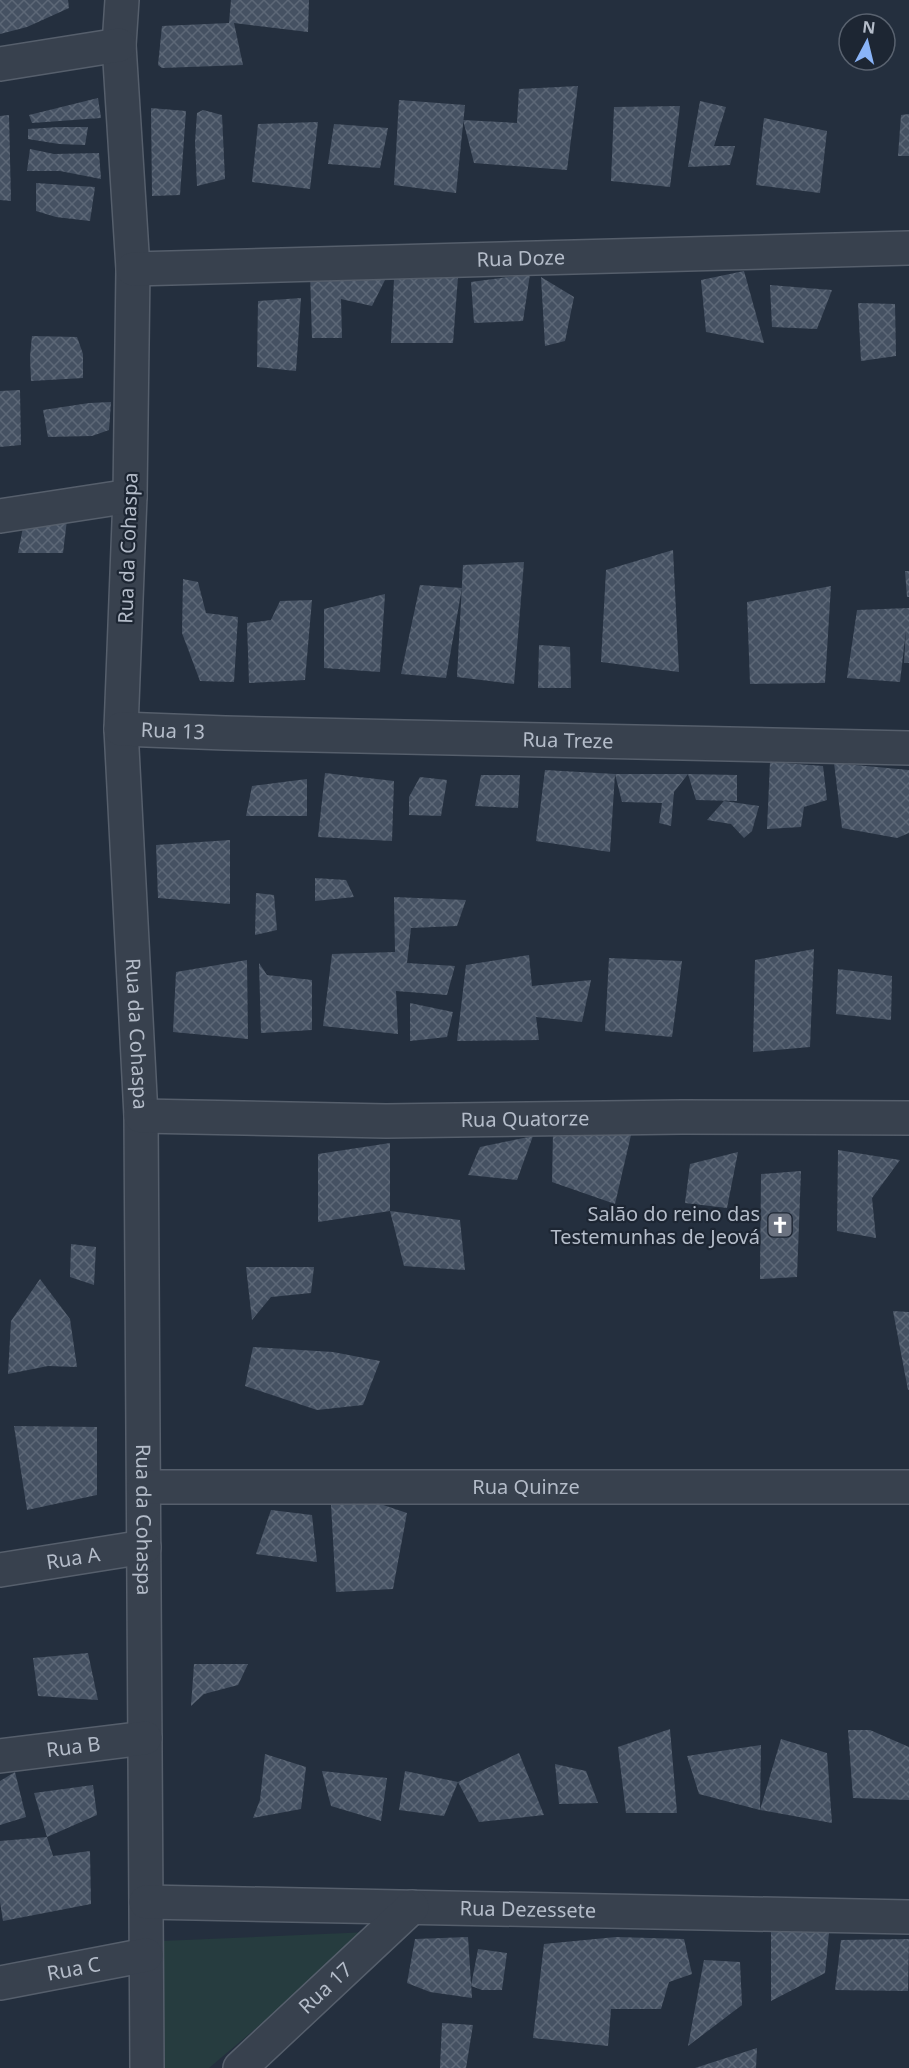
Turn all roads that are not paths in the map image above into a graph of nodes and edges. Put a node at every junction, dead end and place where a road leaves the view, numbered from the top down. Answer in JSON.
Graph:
{"nodes":[{"id":1,"x":122,"y":0,"type":"edge"},
{"id":2,"x":119,"y":45,"type":"junction"},
{"id":3,"x":0,"y":64,"type":"edge"},
{"id":4,"x":909,"y":248,"type":"edge"},
{"id":5,"x":133,"y":269,"type":"junction"},
{"id":6,"x":130,"y":496,"type":"junction"},
{"id":7,"x":0,"y":516,"type":"edge"},
{"id":8,"x":121,"y":729,"type":"junction"},
{"id":9,"x":225,"y":733,"type":"joint"},
{"id":10,"x":909,"y":748,"type":"edge"},
{"id":11,"x":141,"y":1116,"type":"junction"},
{"id":12,"x":909,"y":1118,"type":"edge"},
{"id":13,"x":144,"y":1487,"type":"junction"},
{"id":14,"x":909,"y":1487,"type":"edge"},
{"id":15,"x":144,"y":1547,"type":"junction"},
{"id":16,"x":0,"y":1569,"type":"edge"},
{"id":17,"x":145,"y":1738,"type":"junction"},
{"id":18,"x":0,"y":1756,"type":"edge"},
{"id":19,"x":146,"y":1902,"type":"junction"},
{"id":20,"x":412,"y":1907,"type":"junction"},
{"id":21,"x":909,"y":1917,"type":"edge"},
{"id":22,"x":146,"y":1955,"type":"junction"},
{"id":23,"x":0,"y":1983,"type":"edge"},
{"id":24,"x":147,"y":2068,"type":"edge"},
{"id":25,"x":240,"y":2068,"type":"edge"}],
"edges":[{"from":1,"to":2,"type":"street","name":"Rua da Cohaspa"},
{"from":2,"to":3,"type":"street"},
{"from":2,"to":5,"type":"street","name":"Rua da Cohaspa"},
{"from":4,"to":5,"type":"street","name":"Rua Doze"},
{"from":5,"to":6,"type":"street","name":"Rua da Cohaspa"},
{"from":6,"to":7,"type":"street"},
{"from":6,"to":8,"type":"street","name":"Rua da Cohaspa"},
{"from":8,"to":9,"type":"street","name":"Rua 13"},
{"from":8,"to":11,"type":"street","name":"Rua da Cohaspa"},
{"from":9,"to":10,"type":"street","name":"Rua Treze"},
{"from":11,"to":12,"type":"street","name":"Rua Quatorze"},
{"from":11,"to":13,"type":"street","name":"Rua da Cohaspa"},
{"from":13,"to":14,"type":"street","name":"Rua Quinze"},
{"from":13,"to":15,"type":"street","name":"Rua da Cohaspa"},
{"from":15,"to":16,"type":"street","name":"Rua A"},
{"from":15,"to":17,"type":"street","name":"Rua da Cohaspa"},
{"from":17,"to":18,"type":"street","name":"Rua B"},
{"from":17,"to":19,"type":"street","name":"Rua da Cohaspa"},
{"from":19,"to":20,"type":"street","name":"Rua Dezessete"},
{"from":19,"to":22,"type":"street","name":"Rua da Cohaspa"},
{"from":20,"to":21,"type":"street","name":"Rua Dezessete"},
{"from":20,"to":25,"type":"street","name":"Rua 17"},
{"from":22,"to":23,"type":"street","name":"Rua C"},
{"from":22,"to":24,"type":"street","name":"Rua da Cohaspa"}]}
